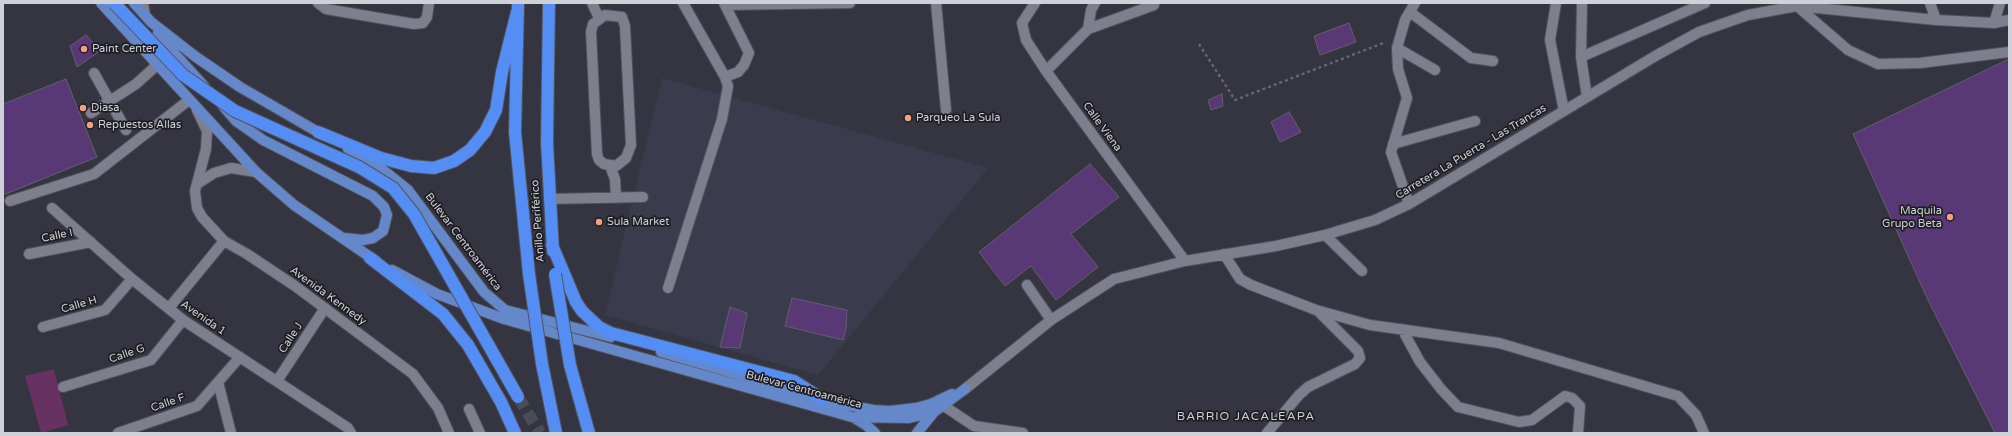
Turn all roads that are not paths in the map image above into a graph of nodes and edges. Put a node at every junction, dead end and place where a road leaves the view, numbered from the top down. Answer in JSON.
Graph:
{"nodes":[{"id":1,"x":100,"y":3,"type":"edge"},
{"id":2,"x":114,"y":3,"type":"edge"},
{"id":3,"x":134,"y":3,"type":"edge"},
{"id":4,"x":143,"y":3,"type":"edge"},
{"id":5,"x":318,"y":3,"type":"edge"},
{"id":6,"x":428,"y":3,"type":"edge"},
{"id":7,"x":549,"y":3,"type":"edge"},
{"id":8,"x":592,"y":3,"type":"edge"},
{"id":9,"x":683,"y":3,"type":"edge"},
{"id":10,"x":850,"y":3,"type":"edge"},
{"id":11,"x":936,"y":3,"type":"edge"},
{"id":12,"x":1035,"y":3,"type":"edge"},
{"id":13,"x":1096,"y":3,"type":"edge"},
{"id":14,"x":1415,"y":3,"type":"edge"},
{"id":15,"x":1556,"y":3,"type":"edge"},
{"id":16,"x":1582,"y":3,"type":"edge"},
{"id":17,"x":1705,"y":3,"type":"edge"},
{"id":18,"x":1930,"y":3,"type":"edge"},
{"id":19,"x":2000,"y":3,"type":"edge"},
{"id":20,"x":725,"y":4,"type":"edge"},
{"id":21,"x":1154,"y":5,"type":"dead end"},
{"id":22,"x":1797,"y":6,"type":"junction"},
{"id":23,"x":518,"y":8,"type":"edge"},
{"id":24,"x":1410,"y":12,"type":"junction"},
{"id":25,"x":599,"y":18,"type":"junction"},
{"id":26,"x":148,"y":19,"type":"junction"},
{"id":27,"x":1936,"y":20,"type":"junction"},
{"id":28,"x":2009,"y":20,"type":"edge"},
{"id":29,"x":1994,"y":23,"type":"junction"},
{"id":30,"x":1088,"y":28,"type":"junction"},
{"id":31,"x":1396,"y":48,"type":"junction"},
{"id":32,"x":2009,"y":52,"type":"edge"},
{"id":33,"x":1581,"y":57,"type":"junction"},
{"id":34,"x":1493,"y":61,"type":"dead end"},
{"id":35,"x":157,"y":65,"type":"junction"},
{"id":36,"x":1435,"y":70,"type":"dead end"},
{"id":37,"x":1046,"y":71,"type":"junction"},
{"id":38,"x":94,"y":73,"type":"dead end"},
{"id":39,"x":725,"y":77,"type":"junction"},
{"id":40,"x":1587,"y":97,"type":"junction"},
{"id":41,"x":109,"y":102,"type":"junction"},
{"id":42,"x":193,"y":104,"type":"junction"},
{"id":43,"x":946,"y":110,"type":"dead end"},
{"id":44,"x":1564,"y":111,"type":"junction"},
{"id":45,"x":91,"y":113,"type":"dead end"},
{"id":46,"x":1475,"y":121,"type":"dead end"},
{"id":47,"x":126,"y":130,"type":"dead end"},
{"id":48,"x":318,"y":132,"type":"junction"},
{"id":49,"x":1393,"y":144,"type":"junction"},
{"id":50,"x":610,"y":166,"type":"junction"},
{"id":51,"x":256,"y":172,"type":"junction"},
{"id":52,"x":197,"y":184,"type":"junction"},
{"id":53,"x":643,"y":197,"type":"dead end"},
{"id":54,"x":616,"y":198,"type":"junction"},
{"id":55,"x":549,"y":199,"type":"junction"},
{"id":56,"x":10,"y":201,"type":"dead end"},
{"id":57,"x":1409,"y":204,"type":"junction"},
{"id":58,"x":52,"y":208,"type":"dead end"},
{"id":59,"x":1325,"y":235,"type":"junction"},
{"id":60,"x":342,"y":238,"type":"junction"},
{"id":61,"x":224,"y":241,"type":"junction"},
{"id":62,"x":91,"y":242,"type":"junction"},
{"id":63,"x":552,"y":245,"type":"junction"},
{"id":64,"x":29,"y":254,"type":"dead end"},
{"id":65,"x":1224,"y":254,"type":"junction"},
{"id":66,"x":370,"y":258,"type":"junction"},
{"id":67,"x":1185,"y":261,"type":"junction"},
{"id":68,"x":1362,"y":271,"type":"dead end"},
{"id":69,"x":132,"y":279,"type":"junction"},
{"id":70,"x":1027,"y":284,"type":"dead end"},
{"id":71,"x":668,"y":288,"type":"dead end"},
{"id":72,"x":169,"y":308,"type":"junction"},
{"id":73,"x":325,"y":308,"type":"junction"},
{"id":74,"x":1316,"y":310,"type":"junction"},
{"id":75,"x":183,"y":320,"type":"junction"},
{"id":76,"x":1052,"y":320,"type":"junction"},
{"id":77,"x":43,"y":327,"type":"dead end"},
{"id":78,"x":1402,"y":329,"type":"junction"},
{"id":79,"x":240,"y":357,"type":"junction"},
{"id":80,"x":218,"y":382,"type":"junction"},
{"id":81,"x":277,"y":382,"type":"junction"},
{"id":82,"x":63,"y":387,"type":"dead end"},
{"id":83,"x":965,"y":389,"type":"junction"},
{"id":84,"x":518,"y":397,"type":"tunnel mouth"},
{"id":85,"x":822,"y":399,"type":"junction"},
{"id":86,"x":944,"y":406,"type":"junction"},
{"id":87,"x":470,"y":409,"type":"dead end"},
{"id":88,"x":934,"y":412,"type":"junction"},
{"id":89,"x":852,"y":417,"type":"junction"},
{"id":90,"x":118,"y":433,"type":"edge"},
{"id":91,"x":231,"y":433,"type":"edge"},
{"id":92,"x":351,"y":433,"type":"edge"},
{"id":93,"x":449,"y":433,"type":"edge"},
{"id":94,"x":480,"y":433,"type":"edge"},
{"id":95,"x":516,"y":433,"type":"edge"},
{"id":96,"x":556,"y":433,"type":"edge"},
{"id":97,"x":589,"y":433,"type":"edge"},
{"id":98,"x":875,"y":433,"type":"edge"},
{"id":99,"x":917,"y":433,"type":"edge"},
{"id":100,"x":1023,"y":433,"type":"edge"},
{"id":101,"x":1266,"y":433,"type":"edge"},
{"id":102,"x":1578,"y":433,"type":"edge"},
{"id":103,"x":1704,"y":433,"type":"edge"}],
"edges":[{"from":1,"to":35,"type":"main road","name":"Bulevar Centroamérica"},
{"from":2,"to":84,"type":"highway","bridge":true},
{"from":3,"to":26,"type":"main road","name":"Bulevar Centroamérica"},
{"from":4,"to":26,"type":"street"},
{"from":5,"to":6,"type":"street"},
{"from":7,"to":55,"type":"highway","name":"Anillo Periférico"},
{"from":8,"to":25,"type":"street"},
{"from":9,"to":39,"type":"street"},
{"from":10,"to":20,"type":"street"},
{"from":11,"to":43,"type":"street"},
{"from":12,"to":37,"type":"street","name":"Calle Viena"},
{"from":13,"to":30,"type":"street"},
{"from":14,"to":24,"type":"street"},
{"from":15,"to":44,"type":"street"},
{"from":16,"to":33,"type":"street"},
{"from":17,"to":33,"type":"street"},
{"from":18,"to":27,"type":"street"},
{"from":19,"to":29,"type":"street"},
{"from":20,"to":39,"type":"street"},
{"from":21,"to":30,"type":"street"},
{"from":22,"to":27,"type":"street","name":"Carretera La Puerta - Las Trancas"},
{"from":22,"to":32,"type":"street"},
{"from":22,"to":40,"type":"street","name":"Carretera La Puerta - Las Trancas"},
{"from":23,"to":48,"type":"highway"},
{"from":23,"to":96,"type":"highway","name":"Anillo Periférico","bridge":true},
{"from":24,"to":31,"type":"street"},
{"from":24,"to":34,"type":"street"},
{"from":25,"to":50,"type":"street"},
{"from":25,"to":50,"type":"street"},
{"from":26,"to":48,"type":"main road","name":"Bulevar Centroamérica"},
{"from":26,"to":60,"type":"main road"},
{"from":27,"to":29,"type":"street","name":"Carretera La Puerta - Las Trancas"},
{"from":28,"to":29,"type":"street","name":"Carretera La Puerta - Las Trancas"},
{"from":30,"to":37,"type":"street"},
{"from":31,"to":36,"type":"street"},
{"from":31,"to":49,"type":"street"},
{"from":33,"to":40,"type":"street"},
{"from":35,"to":41,"type":"street"},
{"from":35,"to":42,"type":"main road","name":"Bulevar Centroamérica"},
{"from":37,"to":67,"type":"street","name":"Calle Viena"},
{"from":38,"to":41,"type":"street"},
{"from":39,"to":71,"type":"street"},
{"from":40,"to":44,"type":"street","name":"Carretera La Puerta - Las Trancas"},
{"from":41,"to":45,"type":"street"},
{"from":41,"to":47,"type":"street"},
{"from":42,"to":51,"type":"main road","name":"Bulevar Centroamérica"},
{"from":42,"to":52,"type":"street","name":"Avenida Kennedy"},
{"from":42,"to":56,"type":"street"},
{"from":44,"to":57,"type":"street","name":"Carretera La Puerta - Las Trancas"},
{"from":46,"to":49,"type":"street"},
{"from":48,"to":85,"type":"main road","name":"Bulevar Centroamérica"},
{"from":49,"to":57,"type":"street"},
{"from":50,"to":54,"type":"street"},
{"from":51,"to":52,"type":"street"},
{"from":51,"to":60,"type":"main road","name":"Bulevar Centroamérica"},
{"from":52,"to":61,"type":"street","name":"Avenida Kennedy"},
{"from":53,"to":54,"type":"street"},
{"from":54,"to":55,"type":"street"},
{"from":55,"to":63,"type":"highway","name":"Anillo Periférico"},
{"from":57,"to":59,"type":"street","name":"Carretera La Puerta - Las Trancas"},
{"from":58,"to":62,"type":"street","name":"Avenida 1"},
{"from":59,"to":65,"type":"street","name":"Carretera La Puerta - Las Trancas"},
{"from":59,"to":68,"type":"street"},
{"from":60,"to":66,"type":"main road","name":"Bulevar Centroamérica"},
{"from":61,"to":72,"type":"street"},
{"from":61,"to":73,"type":"street","name":"Avenida Kennedy"},
{"from":62,"to":64,"type":"street","name":"Calle I"},
{"from":62,"to":69,"type":"street","name":"Avenida 1"},
{"from":63,"to":85,"type":"highway"},
{"from":63,"to":97,"type":"highway","name":"Anillo Periférico","bridge":true},
{"from":65,"to":67,"type":"street","name":"Carretera La Puerta - Las Trancas"},
{"from":65,"to":74,"type":"street"},
{"from":66,"to":89,"type":"main road","name":"Bulevar Centroamérica"},
{"from":66,"to":95,"type":"highway"},
{"from":67,"to":76,"type":"street","name":"Carretera La Puerta - Las Trancas"},
{"from":69,"to":72,"type":"street","name":"Avenida 1"},
{"from":69,"to":77,"type":"street","name":"Calle H"},
{"from":70,"to":76,"type":"street"},
{"from":72,"to":75,"type":"street","name":"Avenida 1"},
{"from":73,"to":81,"type":"street","name":"Calle J"},
{"from":73,"to":93,"type":"street","name":"Avenida Kennedy"},
{"from":74,"to":78,"type":"street"},
{"from":74,"to":101,"type":"street"},
{"from":75,"to":79,"type":"street","name":"Avenida 1"},
{"from":75,"to":82,"type":"street","name":"Calle G"},
{"from":76,"to":83,"type":"street","name":"Carretera La Puerta - Las Trancas"},
{"from":78,"to":102,"type":"street"},
{"from":78,"to":103,"type":"street"},
{"from":79,"to":80,"type":"street","name":"Calle F"},
{"from":79,"to":81,"type":"street","name":"Avenida 1"},
{"from":80,"to":90,"type":"street","name":"Calle F"},
{"from":80,"to":91,"type":"street"},
{"from":81,"to":92,"type":"street","name":"Avenida 1"},
{"from":83,"to":85,"type":"main road","name":"Bulevar Centroamérica"},
{"from":83,"to":86,"type":"main road","name":"Bulevar Centroamérica"},
{"from":86,"to":88,"type":"main road","name":"Bulevar Centroamérica"},
{"from":86,"to":100,"type":"street"},
{"from":87,"to":94,"type":"street"},
{"from":88,"to":89,"type":"main road","name":"Bulevar Centroamérica"},
{"from":88,"to":99,"type":"main road"},
{"from":89,"to":98,"type":"main road"}]}
